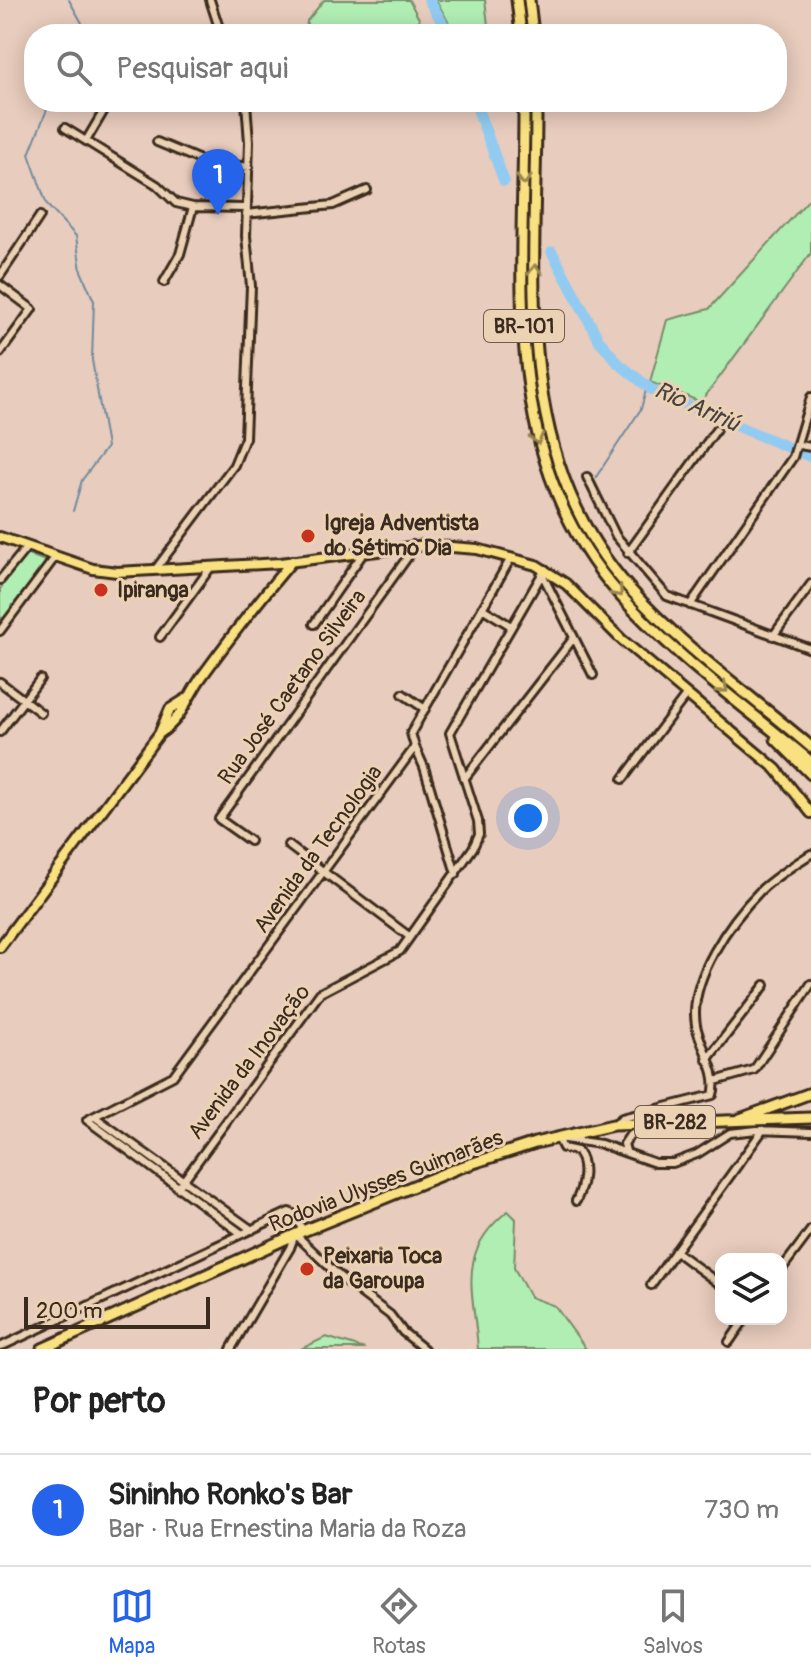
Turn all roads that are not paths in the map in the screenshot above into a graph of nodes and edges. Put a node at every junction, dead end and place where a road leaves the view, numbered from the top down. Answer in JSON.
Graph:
{"nodes":[{"id":1,"x":210,"y":0,"type":"edge"},
{"id":2,"x":517,"y":0,"type":"edge"},
{"id":3,"x":529,"y":0,"type":"edge"},
{"id":4,"x":218,"y":24,"type":"edge"},
{"id":5,"x":520,"y":24,"type":"edge"},
{"id":6,"x":532,"y":24,"type":"edge"},
{"id":7,"x":103,"y":112,"type":"edge"},
{"id":8,"x":246,"y":112,"type":"edge"},
{"id":9,"x":524,"y":112,"type":"edge"},
{"id":10,"x":536,"y":112,"type":"edge"},
{"id":11,"x":65,"y":128,"type":"dead end"},
{"id":12,"x":86,"y":141,"type":"junction"},
{"id":13,"x":157,"y":142,"type":"dead end"},
{"id":14,"x":249,"y":167,"type":"junction"},
{"id":15,"x":367,"y":190,"type":"dead end"},
{"id":16,"x":193,"y":207,"type":"junction"},
{"id":17,"x":246,"y":211,"type":"junction"},
{"id":18,"x":40,"y":216,"type":"dead end"},
{"id":19,"x":0,"y":276,"type":"edge"},
{"id":20,"x":164,"y":282,"type":"dead end"},
{"id":21,"x":0,"y":285,"type":"edge"},
{"id":22,"x":0,"y":353,"type":"edge"},
{"id":23,"x":811,"y":397,"type":"edge"},
{"id":24,"x":716,"y":430,"type":"dead end"},
{"id":25,"x":799,"y":446,"type":"junction"},
{"id":26,"x":811,"y":447,"type":"edge"},
{"id":27,"x":587,"y":477,"type":"dead end"},
{"id":28,"x":0,"y":537,"type":"edge"},
{"id":29,"x":412,"y":545,"type":"junction"},
{"id":30,"x":27,"y":547,"type":"junction"},
{"id":31,"x":364,"y":552,"type":"junction"},
{"id":32,"x":628,"y":553,"type":"junction"},
{"id":33,"x":56,"y":556,"type":"junction"},
{"id":34,"x":511,"y":558,"type":"junction"},
{"id":35,"x":292,"y":561,"type":"junction"},
{"id":36,"x":267,"y":564,"type":"junction"},
{"id":37,"x":211,"y":567,"type":"junction"},
{"id":38,"x":155,"y":570,"type":"junction"},
{"id":39,"x":543,"y":572,"type":"junction"},
{"id":40,"x":0,"y":580,"type":"edge"},
{"id":41,"x":275,"y":582,"type":"junction"},
{"id":42,"x":811,"y":584,"type":"edge"},
{"id":43,"x":690,"y":605,"type":"junction"},
{"id":44,"x":482,"y":608,"type":"junction"},
{"id":45,"x":314,"y":624,"type":"dead end"},
{"id":46,"x":511,"y":626,"type":"junction"},
{"id":47,"x":0,"y":631,"type":"edge"},
{"id":48,"x":773,"y":636,"type":"junction"},
{"id":49,"x":160,"y":637,"type":"dead end"},
{"id":50,"x":573,"y":639,"type":"junction"},
{"id":51,"x":811,"y":649,"type":"edge"},
{"id":52,"x":593,"y":675,"type":"dead end"},
{"id":53,"x":40,"y":679,"type":"dead end"},
{"id":54,"x":0,"y":682,"type":"edge"},
{"id":55,"x":403,"y":694,"type":"dead end"},
{"id":56,"x":687,"y":694,"type":"junction"},
{"id":57,"x":24,"y":701,"type":"junction"},
{"id":58,"x":179,"y":707,"type":"junction"},
{"id":59,"x":425,"y":709,"type":"junction"},
{"id":60,"x":41,"y":713,"type":"dead end"},
{"id":61,"x":164,"y":718,"type":"junction"},
{"id":62,"x":759,"y":718,"type":"junction"},
{"id":63,"x":172,"y":725,"type":"junction"},
{"id":64,"x":0,"y":732,"type":"edge"},
{"id":65,"x":159,"y":734,"type":"junction"},
{"id":66,"x":811,"y":747,"type":"edge"},
{"id":67,"x":413,"y":750,"type":"junction"},
{"id":68,"x":481,"y":760,"type":"junction"},
{"id":69,"x":405,"y":761,"type":"junction"},
{"id":70,"x":811,"y":762,"type":"edge"},
{"id":71,"x":459,"y":763,"type":"junction"},
{"id":72,"x":422,"y":765,"type":"junction"},
{"id":73,"x":811,"y":774,"type":"edge"},
{"id":74,"x":464,"y":779,"type":"junction"},
{"id":75,"x":623,"y":779,"type":"dead end"},
{"id":76,"x":811,"y":813,"type":"edge"},
{"id":77,"x":250,"y":841,"type":"dead end"},
{"id":78,"x":288,"y":845,"type":"dead end"},
{"id":79,"x":811,"y":854,"type":"edge"},
{"id":80,"x":323,"y":872,"type":"junction"},
{"id":81,"x":456,"y":874,"type":"junction"},
{"id":82,"x":410,"y":937,"type":"junction"},
{"id":83,"x":0,"y":947,"type":"edge"},
{"id":84,"x":811,"y":984,"type":"edge"},
{"id":85,"x":765,"y":985,"type":"dead end"},
{"id":86,"x":707,"y":1060,"type":"junction"},
{"id":87,"x":715,"y":1081,"type":"junction"},
{"id":88,"x":811,"y":1093,"type":"edge"},
{"id":89,"x":95,"y":1117,"type":"junction"},
{"id":90,"x":811,"y":1118,"type":"edge"},
{"id":91,"x":737,"y":1120,"type":"junction"},
{"id":92,"x":666,"y":1122,"type":"junction"},
{"id":93,"x":613,"y":1125,"type":"junction"},
{"id":94,"x":763,"y":1130,"type":"junction"},
{"id":95,"x":811,"y":1132,"type":"edge"},
{"id":96,"x":558,"y":1138,"type":"junction"},
{"id":97,"x":626,"y":1151,"type":"junction"},
{"id":98,"x":184,"y":1181,"type":"junction"},
{"id":99,"x":178,"y":1188,"type":"junction"},
{"id":100,"x":576,"y":1201,"type":"dead end"},
{"id":101,"x":252,"y":1230,"type":"junction"},
{"id":102,"x":811,"y":1230,"type":"edge"},
{"id":103,"x":299,"y":1232,"type":"junction"},
{"id":104,"x":242,"y":1234,"type":"junction"},
{"id":105,"x":675,"y":1251,"type":"junction"},
{"id":106,"x":787,"y":1262,"type":"edge"},
{"id":107,"x":715,"y":1281,"type":"edge"},
{"id":108,"x":651,"y":1285,"type":"dead end"},
{"id":109,"x":741,"y":1325,"type":"edge"},
{"id":110,"x":729,"y":1342,"type":"dead end"},
{"id":111,"x":0,"y":1347,"type":"edge"},
{"id":112,"x":42,"y":1349,"type":"edge"},
{"id":113,"x":231,"y":1349,"type":"edge"},
{"id":114,"x":424,"y":1349,"type":"edge"}],
"edges":[{"from":1,"to":4,"type":"street"},
{"from":2,"to":5,"type":"highway"},
{"from":3,"to":6,"type":"highway"},
{"from":7,"to":12,"type":"street"},
{"from":8,"to":14,"type":"street"},
{"from":9,"to":62,"type":"highway","number":"BR-101","one_way":true},
{"from":66,"to":10,"type":"highway","number":"BR-101","one_way":true},
{"from":11,"to":12,"type":"street"},
{"from":12,"to":16,"type":"street"},
{"from":13,"to":14,"type":"street"},
{"from":14,"to":17,"type":"street"},
{"from":15,"to":17,"type":"street"},
{"from":16,"to":17,"type":"street"},
{"from":16,"to":20,"type":"street"},
{"from":17,"to":38,"type":"street"},
{"from":18,"to":19,"type":"street"},
{"from":21,"to":22,"type":"street"},
{"from":23,"to":25,"type":"street"},
{"from":24,"to":32,"type":"street"},
{"from":25,"to":26,"type":"street"},
{"from":25,"to":43,"type":"street"},
{"from":27,"to":32,"type":"street"},
{"from":28,"to":30,"type":"main road"},
{"from":29,"to":31,"type":"main road"},
{"from":29,"to":34,"type":"main road"},
{"from":29,"to":77,"type":"street","name":"Rua José Caetano Silveira"},
{"from":30,"to":33,"type":"main road"},
{"from":30,"to":40,"type":"street"},
{"from":31,"to":35,"type":"main road"},
{"from":31,"to":45,"type":"street"},
{"from":32,"to":43,"type":"street"},
{"from":33,"to":38,"type":"main road"},
{"from":33,"to":47,"type":"street"},
{"from":34,"to":39,"type":"main road"},
{"from":34,"to":44,"type":"street","name":"Avenida da Tecnologia"},
{"from":35,"to":36,"type":"main road"},
{"from":35,"to":41,"type":"main road"},
{"from":36,"to":37,"type":"main road"},
{"from":36,"to":41,"type":"main road"},
{"from":37,"to":38,"type":"main road"},
{"from":37,"to":49,"type":"street"},
{"from":39,"to":46,"type":"street","name":"Avenida da Inovação"},
{"from":39,"to":50,"type":"street"},
{"from":39,"to":56,"type":"main road"},
{"from":41,"to":58,"type":"main road"},
{"from":42,"to":48,"type":"street"},
{"from":43,"to":48,"type":"street"},
{"from":44,"to":46,"type":"street"},
{"from":44,"to":59,"type":"street","name":"Avenida da Tecnologia"},
{"from":46,"to":71,"type":"street","name":"Avenida da Inovação"},
{"from":48,"to":51,"type":"street"},
{"from":50,"to":52,"type":"street"},
{"from":50,"to":68,"type":"street"},
{"from":53,"to":57,"type":"street"},
{"from":54,"to":57,"type":"street"},
{"from":55,"to":59,"type":"street"},
{"from":56,"to":75,"type":"street"},
{"from":56,"to":76,"type":"main road"},
{"from":57,"to":60,"type":"street"},
{"from":57,"to":64,"type":"street"},
{"from":58,"to":61,"type":"main road"},
{"from":58,"to":63,"type":"main road"},
{"from":59,"to":67,"type":"street","name":"Avenida da Tecnologia"},
{"from":61,"to":63,"type":"main road"},
{"from":61,"to":65,"type":"main road"},
{"from":62,"to":70,"type":"highway","number":"BR-101"},
{"from":62,"to":73,"type":"highway"},
{"from":63,"to":65,"type":"main road"},
{"from":65,"to":83,"type":"main road"},
{"from":67,"to":69,"type":"street","name":"Avenida da Tecnologia"},
{"from":67,"to":72,"type":"street"},
{"from":68,"to":71,"type":"street"},
{"from":68,"to":74,"type":"street"},
{"from":69,"to":72,"type":"street"},
{"from":69,"to":80,"type":"street","name":"Avenida da Tecnologia"},
{"from":71,"to":74,"type":"street","name":"Avenida da Inovação"},
{"from":72,"to":81,"type":"street"},
{"from":74,"to":81,"type":"street","name":"Avenida da Inovação"},
{"from":78,"to":80,"type":"street"},
{"from":79,"to":86,"type":"street"},
{"from":80,"to":82,"type":"street"},
{"from":80,"to":89,"type":"street","name":"Avenida da Tecnologia"},
{"from":81,"to":82,"type":"street","name":"Avenida da Inovação"},
{"from":82,"to":98,"type":"street","name":"Avenida da Inovação"},
{"from":84,"to":87,"type":"street"},
{"from":85,"to":86,"type":"street"},
{"from":86,"to":87,"type":"street"},
{"from":87,"to":93,"type":"street"},
{"from":88,"to":91,"type":"highway"},
{"from":89,"to":98,"type":"street"},
{"from":89,"to":99,"type":"street","name":"Avenida da Tecnologia"},
{"from":90,"to":91,"type":"highway","name":"Rodovia Ulysses Guimarães","number":"BR-282"},
{"from":91,"to":92,"type":"highway","name":"Rodovia Ulysses Guimarães","number":"BR-282"},
{"from":92,"to":93,"type":"highway","name":"Rodovia Ulysses Guimarães","number":"BR-282"},
{"from":92,"to":97,"type":"street"},
{"from":93,"to":96,"type":"highway","name":"Rodovia Ulysses Guimarães","number":"BR-282"},
{"from":94,"to":95,"type":"street"},
{"from":94,"to":97,"type":"street"},
{"from":94,"to":105,"type":"street"},
{"from":96,"to":97,"type":"street"},
{"from":96,"to":100,"type":"street"},
{"from":96,"to":103,"type":"highway","name":"Rodovia Ulysses Guimarães","number":"BR-282"},
{"from":98,"to":99,"type":"street","name":"Avenida da Inovação"},
{"from":98,"to":101,"type":"street"},
{"from":99,"to":104,"type":"street"},
{"from":101,"to":103,"type":"street"},
{"from":101,"to":104,"type":"street"},
{"from":102,"to":106,"type":"street"},
{"from":103,"to":112,"type":"highway","name":"Rodovia Ulysses Guimarães","number":"BR-282"},
{"from":103,"to":113,"type":"street"},
{"from":103,"to":114,"type":"street"},
{"from":104,"to":111,"type":"street"},
{"from":105,"to":107,"type":"street"},
{"from":105,"to":108,"type":"street"},
{"from":109,"to":110,"type":"street"}]}
